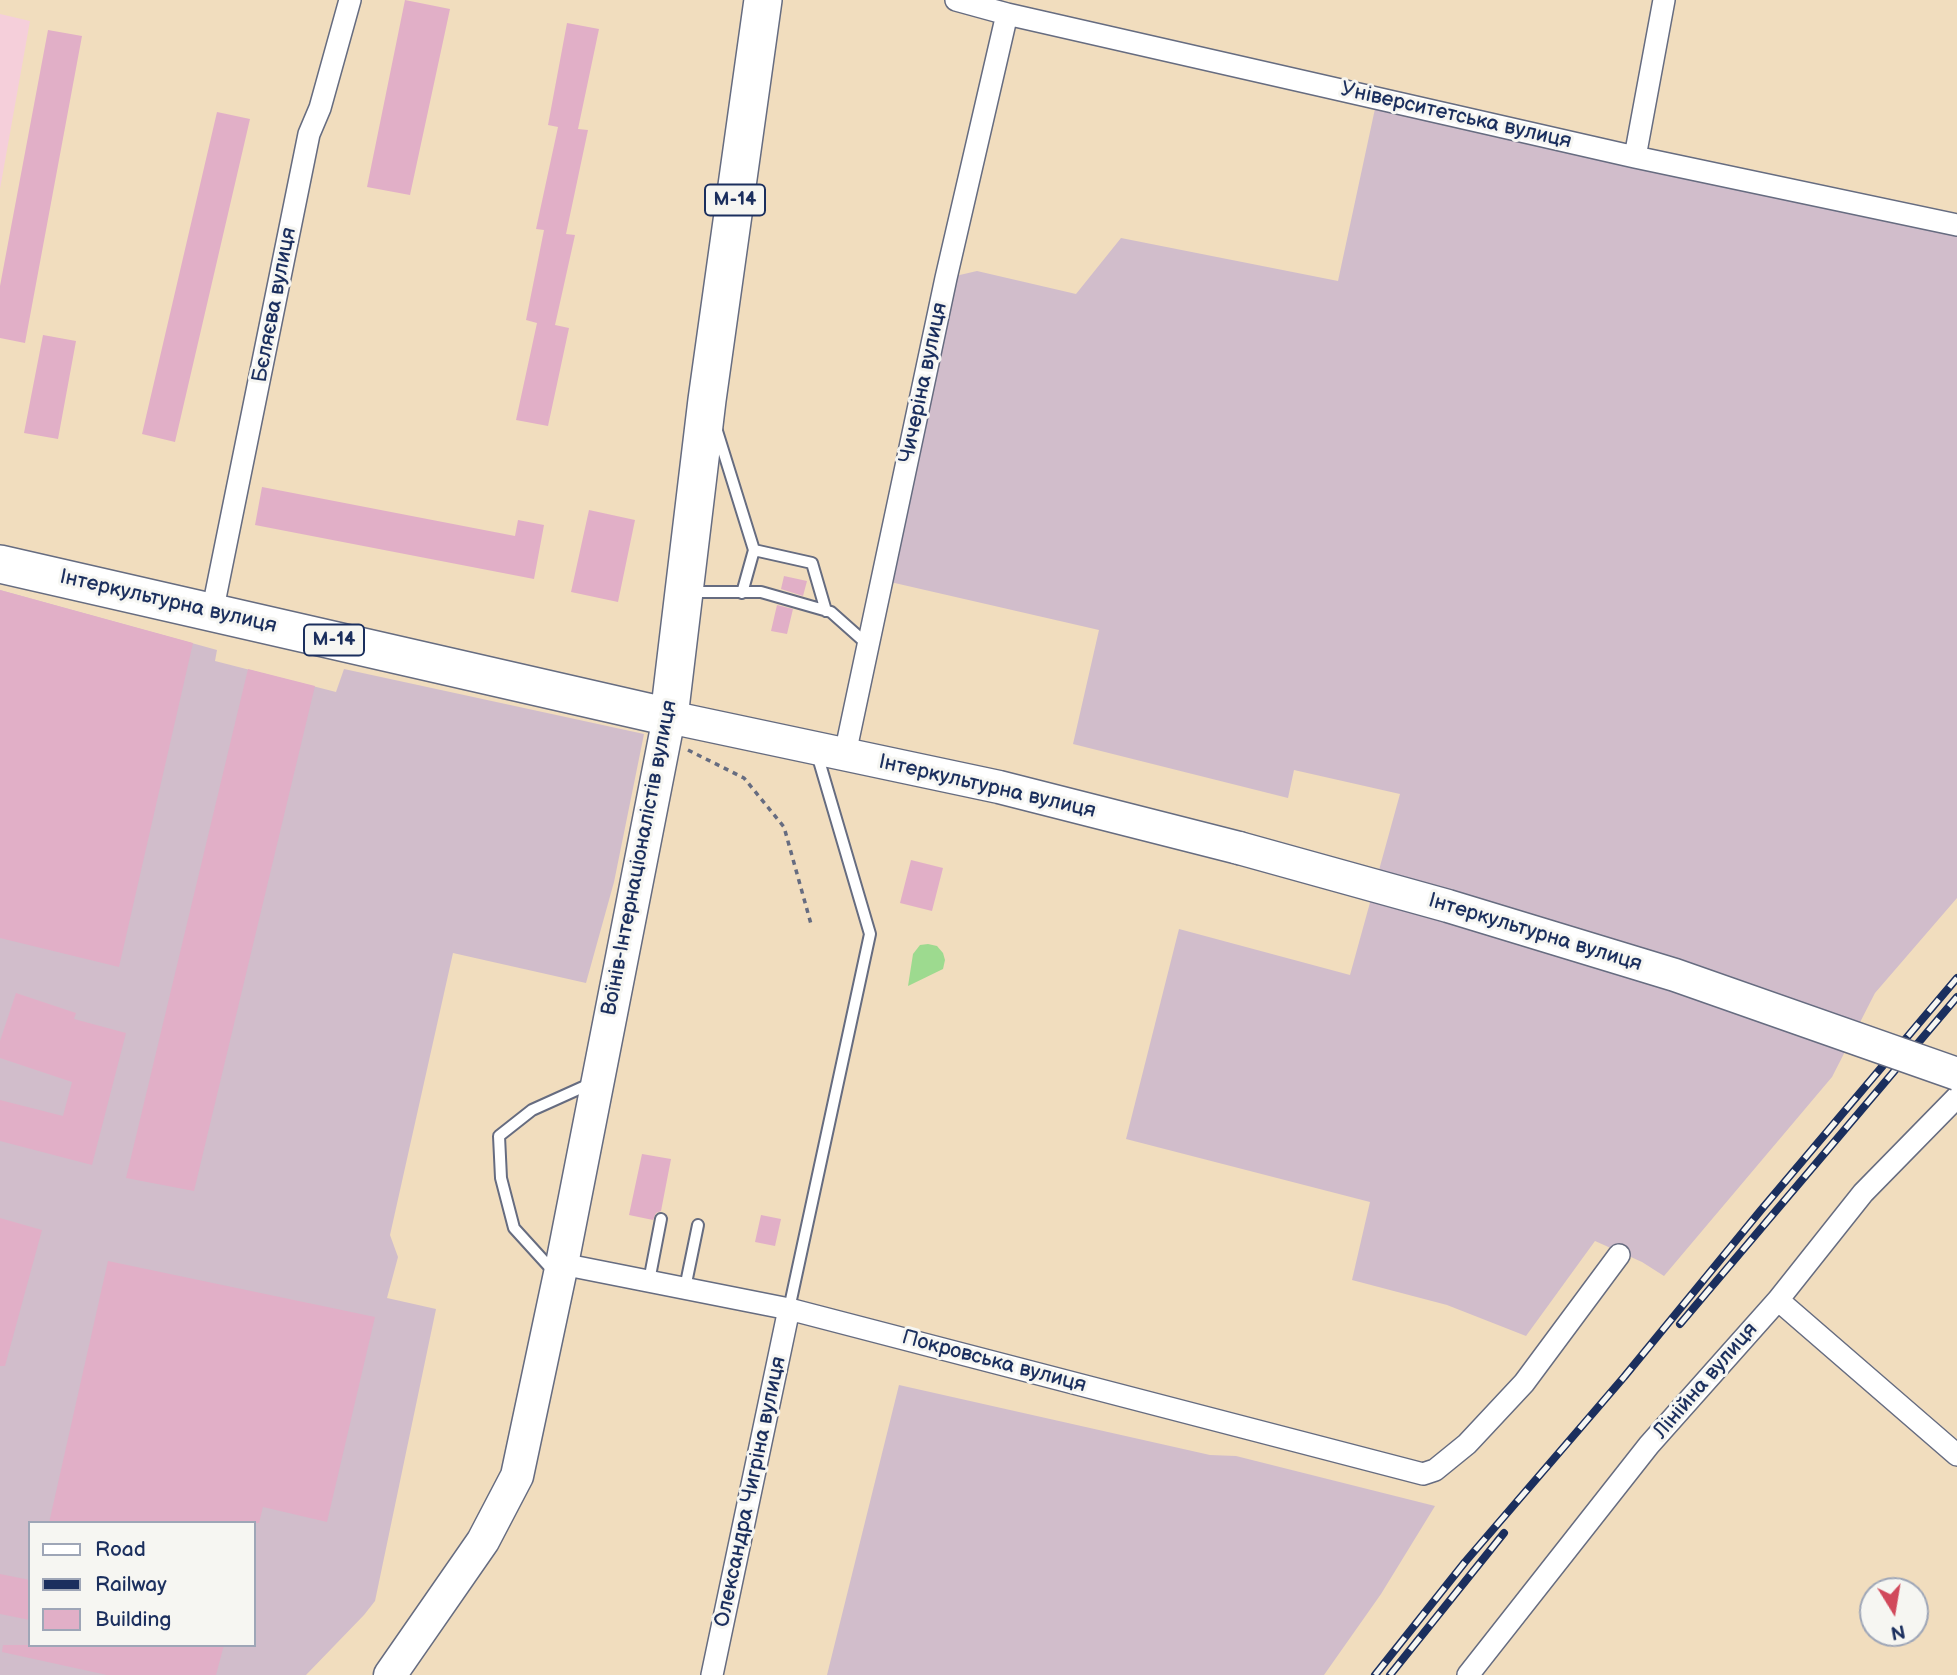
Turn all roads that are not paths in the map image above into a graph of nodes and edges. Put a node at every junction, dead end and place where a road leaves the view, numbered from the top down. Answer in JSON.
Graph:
{"nodes":[{"id":1,"x":350,"y":0,"type":"edge"},
{"id":2,"x":764,"y":0,"type":"edge"},
{"id":3,"x":956,"y":0,"type":"edge"},
{"id":4,"x":1664,"y":0,"type":"edge"},
{"id":5,"x":1007,"y":14,"type":"junction"},
{"id":6,"x":1635,"y":157,"type":"junction"},
{"id":7,"x":1957,"y":225,"type":"edge"},
{"id":8,"x":707,"y":400,"type":"junction"},
{"id":9,"x":754,"y":550,"type":"junction"},
{"id":10,"x":0,"y":564,"type":"edge"},
{"id":11,"x":684,"y":592,"type":"junction"},
{"id":12,"x":742,"y":593,"type":"junction"},
{"id":13,"x":827,"y":611,"type":"junction"},
{"id":14,"x":212,"y":613,"type":"junction"},
{"id":15,"x":867,"y":644,"type":"junction"},
{"id":16,"x":667,"y":727,"type":"junction"},
{"id":17,"x":830,"y":751,"type":"junction"},
{"id":18,"x":1957,"y":1074,"type":"edge"},
{"id":19,"x":597,"y":1081,"type":"junction"},
{"id":20,"x":1954,"y":1105,"type":"edge"},
{"id":21,"x":662,"y":1219,"type":"dead end"},
{"id":22,"x":698,"y":1226,"type":"dead end"},
{"id":23,"x":1619,"y":1255,"type":"dead end"},
{"id":24,"x":560,"y":1270,"type":"junction"},
{"id":25,"x":649,"y":1281,"type":"junction"},
{"id":26,"x":685,"y":1288,"type":"junction"},
{"id":27,"x":1778,"y":1300,"type":"junction"},
{"id":28,"x":789,"y":1309,"type":"junction"},
{"id":29,"x":1957,"y":1455,"type":"edge"},
{"id":30,"x":390,"y":1675,"type":"edge"},
{"id":31,"x":712,"y":1675,"type":"edge"},
{"id":32,"x":1468,"y":1675,"type":"edge"}],
"edges":[{"from":1,"to":14,"type":"street","name":"Бєляєва вулиця"},
{"from":2,"to":8,"type":"highway","name":"Воїнів-Інтернаціоналістів вулиця","number":"М-14"},
{"from":3,"to":5,"type":"street","name":"Університетська вулиця"},
{"from":4,"to":6,"type":"street"},
{"from":5,"to":6,"type":"street","name":"Університетська вулиця"},
{"from":5,"to":15,"type":"street","name":"Чичеріна вулиця"},
{"from":6,"to":7,"type":"street","name":"Університетська вулиця"},
{"from":8,"to":9,"type":"lane"},
{"from":8,"to":11,"type":"highway","name":"Воїнів-Інтернаціоналістів вулиця","number":"М-14"},
{"from":9,"to":12,"type":"lane"},
{"from":9,"to":13,"type":"lane"},
{"from":10,"to":14,"type":"highway","name":"Інтеркультурна вулиця","number":"М-14"},
{"from":11,"to":12,"type":"lane"},
{"from":11,"to":16,"type":"highway","name":"Воїнів-Інтернаціоналістів вулиця","number":"М-14"},
{"from":12,"to":13,"type":"lane"},
{"from":13,"to":15,"type":"lane"},
{"from":14,"to":16,"type":"highway","name":"Інтеркультурна вулиця","number":"М-14"},
{"from":15,"to":17,"type":"street","name":"Чичеріна вулиця"},
{"from":16,"to":17,"type":"main road","name":"Інтеркультурна вулиця"},
{"from":16,"to":19,"type":"main road","name":"Воїнів-Інтернаціоналістів вулиця"},
{"from":17,"to":18,"type":"main road","name":"Інтеркультурна вулиця","bridge":true},
{"from":17,"to":28,"type":"lane"},
{"from":19,"to":24,"type":"main road","name":"Воїнів-Інтернаціоналістів вулиця"},
{"from":19,"to":24,"type":"lane"},
{"from":20,"to":27,"type":"street","name":"Лінійна вулиця"},
{"from":21,"to":25,"type":"lane"},
{"from":22,"to":26,"type":"lane"},
{"from":23,"to":28,"type":"street","name":"Покровська вулиця"},
{"from":24,"to":25,"type":"street","name":"Покровська вулиця"},
{"from":24,"to":30,"type":"main road","name":"Воїнів-Інтернаціоналістів вулиця"},
{"from":25,"to":26,"type":"street","name":"Покровська вулиця"},
{"from":26,"to":28,"type":"street","name":"Покровська вулиця"},
{"from":27,"to":29,"type":"street"},
{"from":27,"to":32,"type":"street","name":"Лінійна вулиця"},
{"from":28,"to":31,"type":"street","name":"Олександра Чигріна вулиця"}]}
